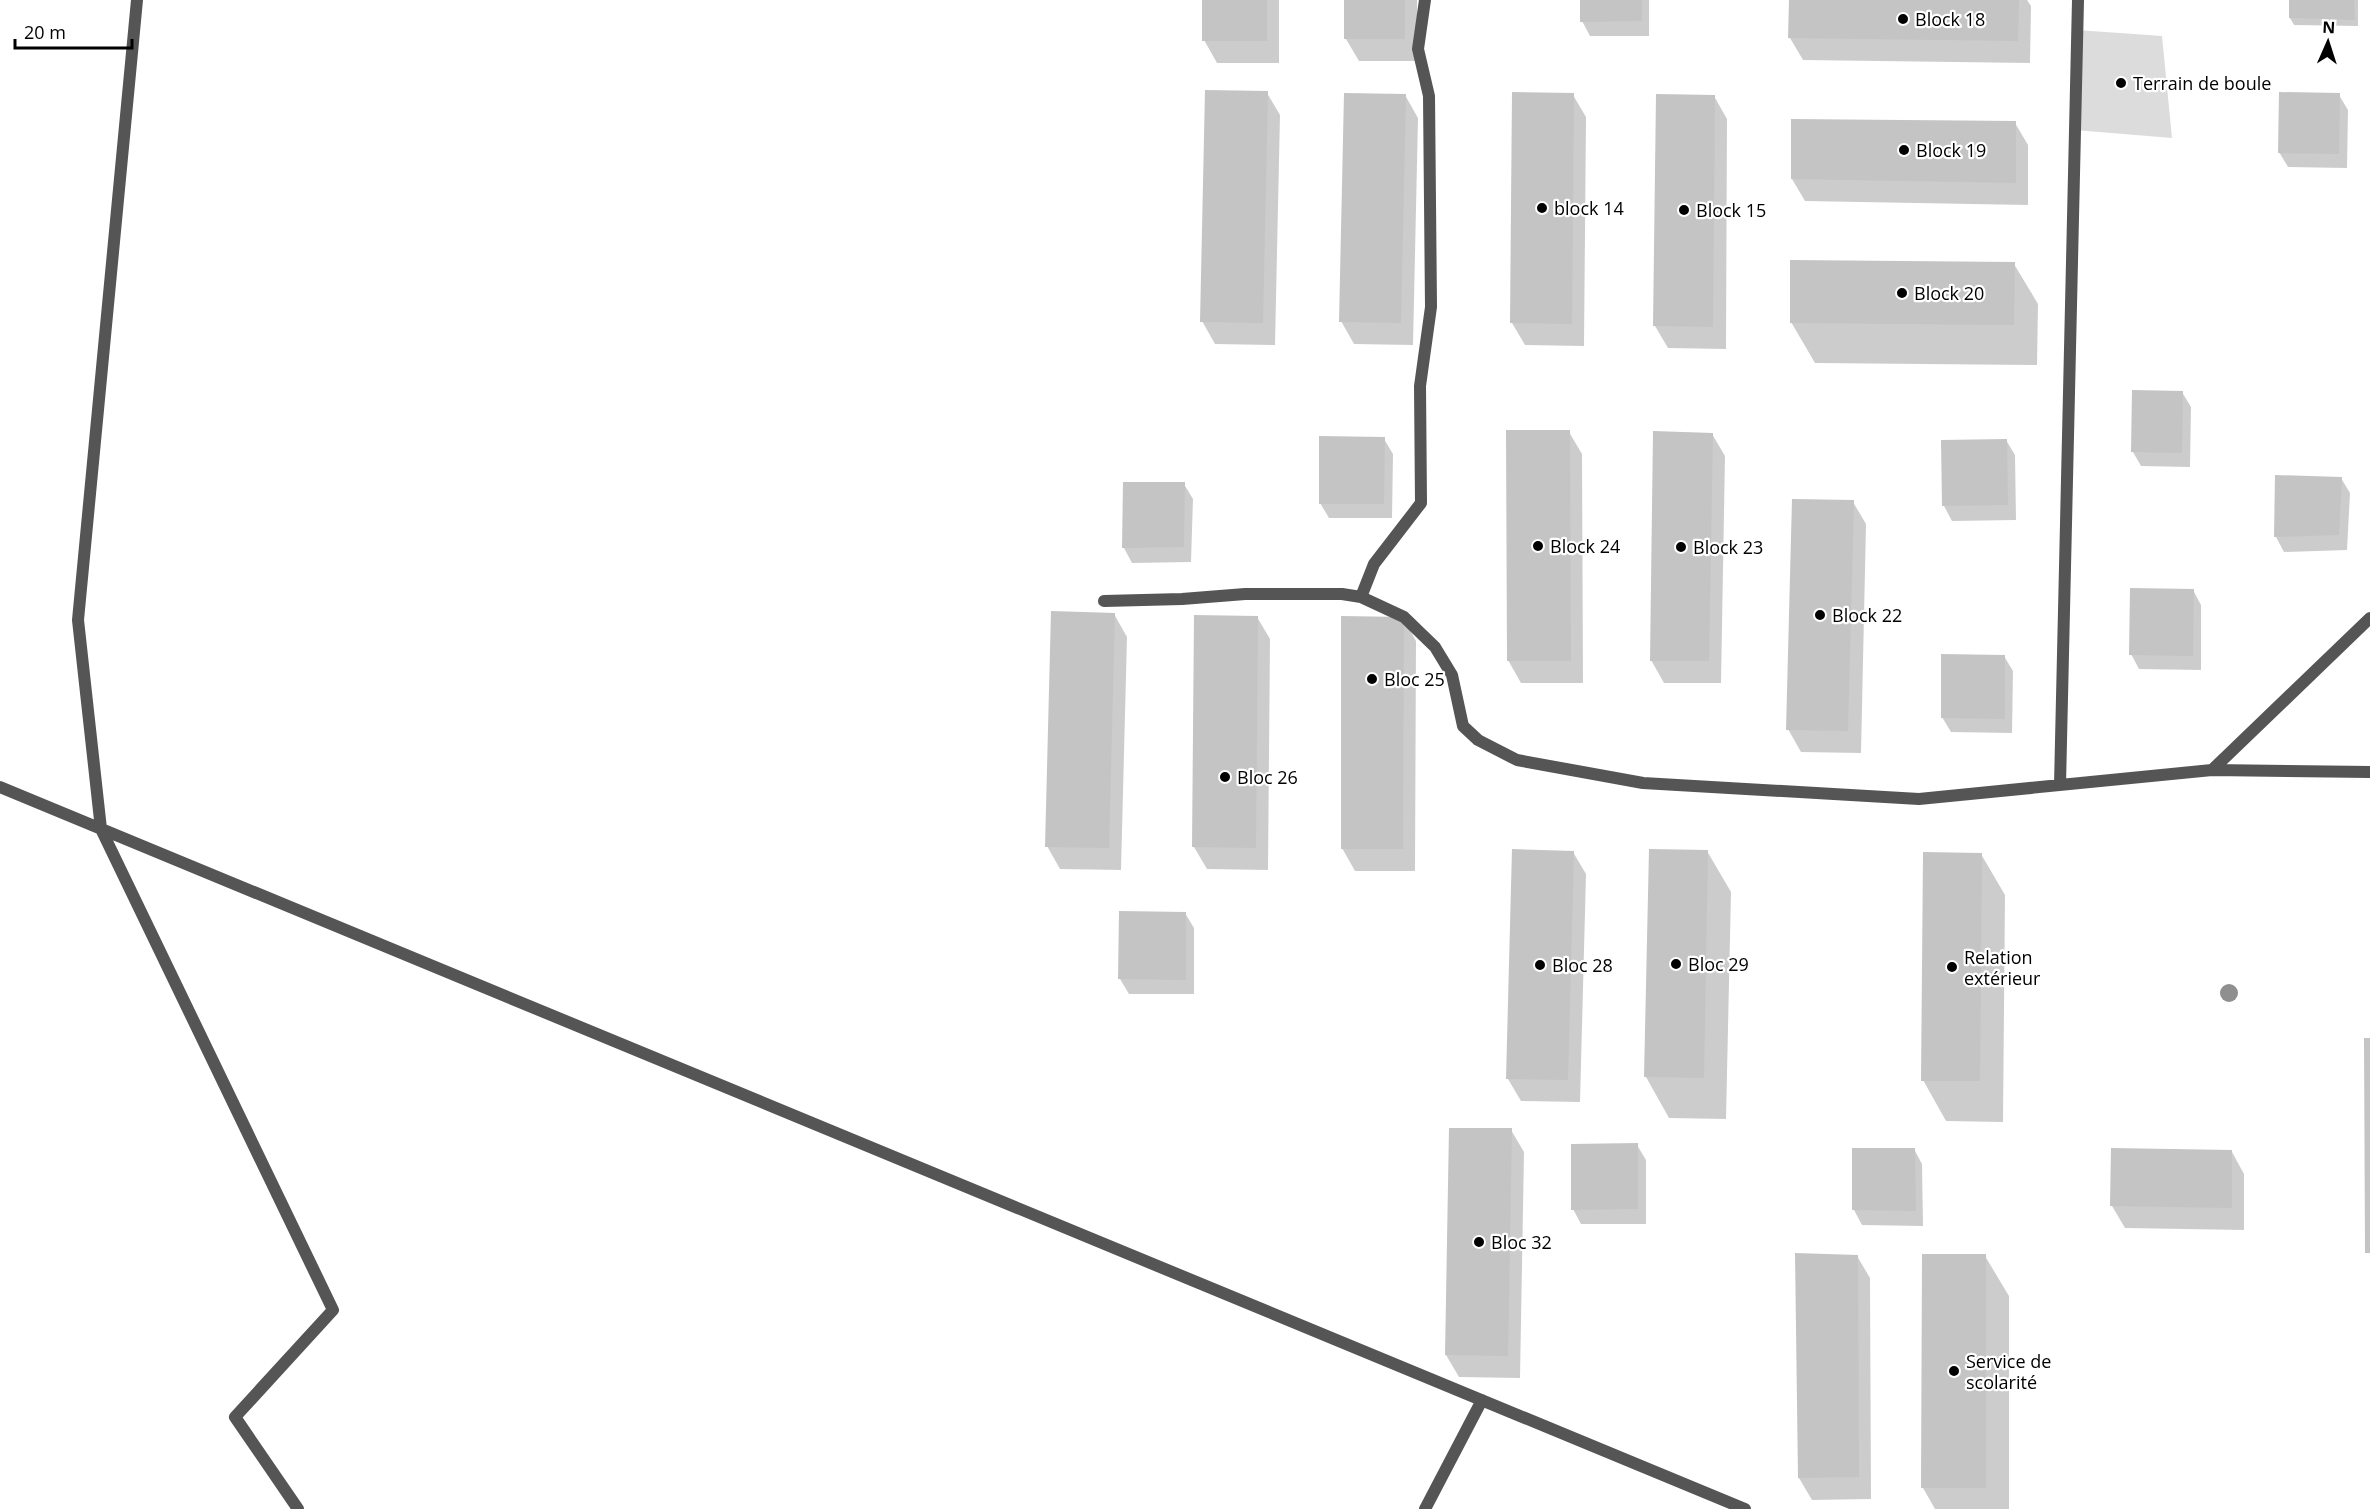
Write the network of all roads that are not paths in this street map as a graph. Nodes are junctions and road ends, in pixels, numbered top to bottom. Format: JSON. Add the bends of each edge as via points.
{"nodes":[{"id":1,"x":137,"y":0,"type":"edge"},
{"id":2,"x":1425,"y":0,"type":"edge"},
{"id":3,"x":2078,"y":0,"type":"edge"},
{"id":4,"x":1361,"y":597,"type":"junction"},
{"id":5,"x":1104,"y":601,"type":"dead end"},
{"id":6,"x":2370,"y":618,"type":"edge"},
{"id":7,"x":2212,"y":770,"type":"junction"},
{"id":8,"x":2370,"y":772,"type":"edge"},
{"id":9,"x":2060,"y":785,"type":"junction"},
{"id":10,"x":0,"y":787,"type":"edge"},
{"id":11,"x":101,"y":829,"type":"junction"},
{"id":12,"x":1482,"y":1400,"type":"junction"},
{"id":13,"x":298,"y":1509,"type":"edge"},
{"id":14,"x":1425,"y":1509,"type":"edge"},
{"id":15,"x":1745,"y":1509,"type":"edge"}],
"edges":[{"from":1,"to":11,"type":"street","via":[[78,620]]},
{"from":2,"to":4,"type":"street","via":[[1418,49],[1429,96],[1431,307],[1419,386],[1421,503],[1374,564]]},
{"from":3,"to":9,"type":"street"},
{"from":4,"to":5,"type":"street","via":[[1245,594]]},
{"from":4,"to":9,"type":"street","via":[[1404,617],[1435,647],[1452,675],[1463,726],[1479,740],[1517,760],[1643,783],[1919,800]]},
{"from":6,"to":7,"type":"street"},
{"from":7,"to":8,"type":"street"},
{"from":7,"to":9,"type":"street"},
{"from":10,"to":11,"type":"street"},
{"from":11,"to":12,"type":"street"},
{"from":11,"to":13,"type":"street","via":[[333,1310],[235,1417]]},
{"from":12,"to":14,"type":"street"},
{"from":12,"to":15,"type":"street"}]}
